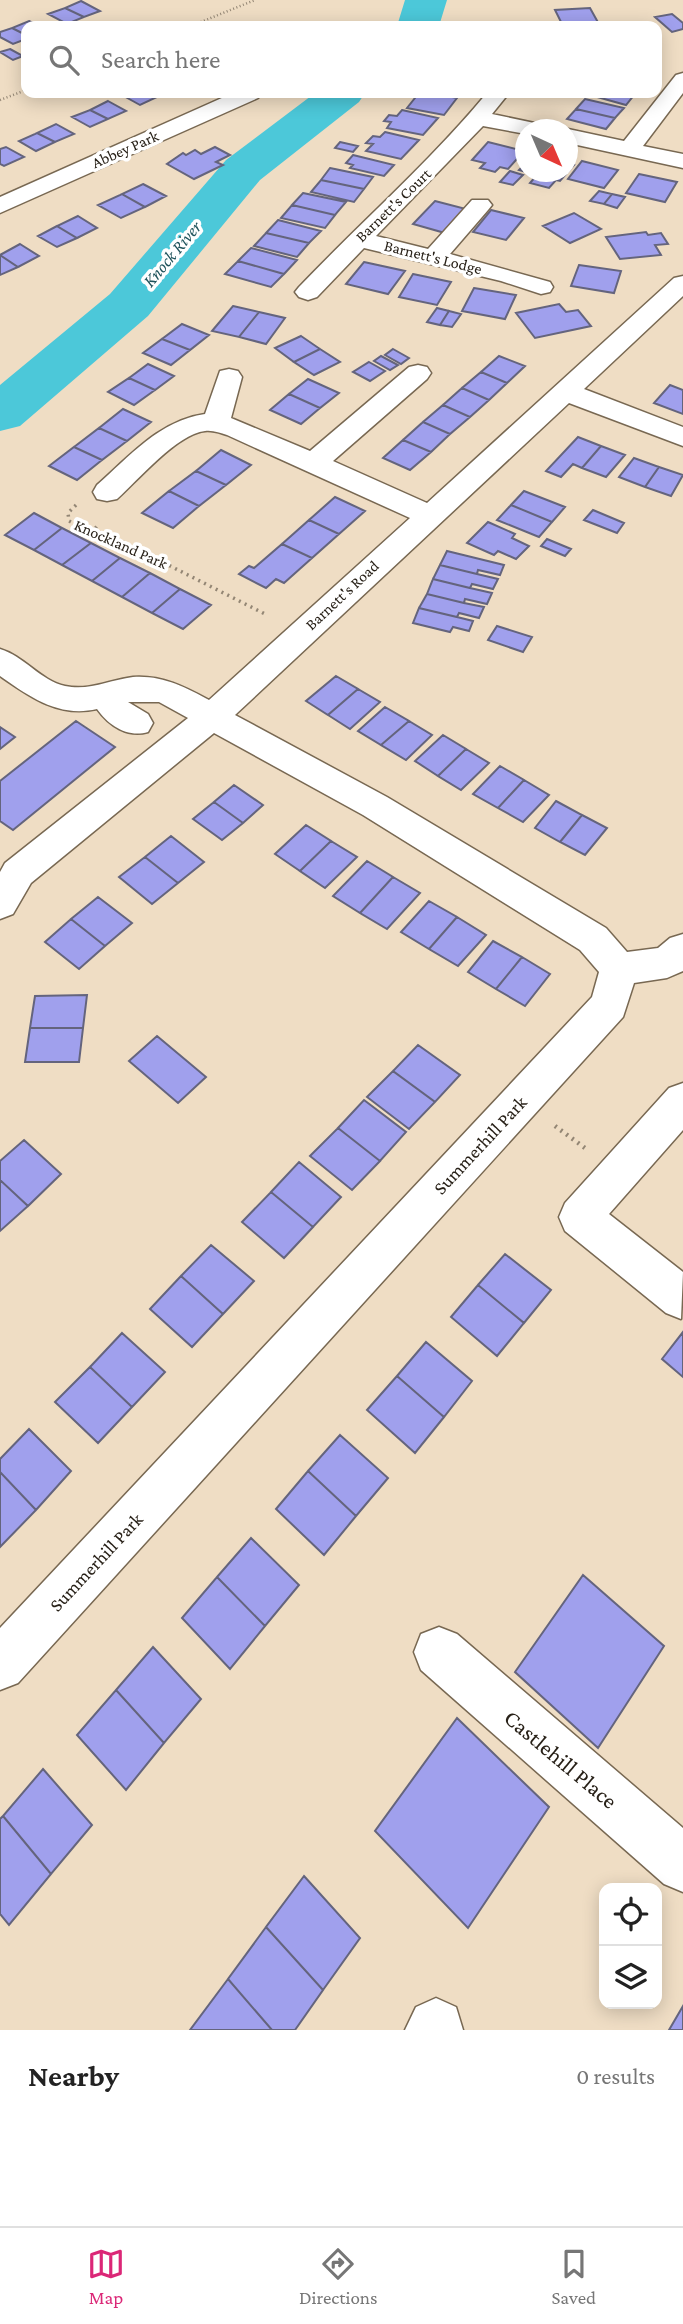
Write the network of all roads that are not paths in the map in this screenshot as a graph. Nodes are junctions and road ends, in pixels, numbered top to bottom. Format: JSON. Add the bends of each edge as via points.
{"nodes":[{"id":1,"x":662,"y":76,"type":"edge"},
{"id":2,"x":682,"y":80,"type":"edge"},
{"id":3,"x":239,"y":98,"type":"edge"},
{"id":4,"x":494,"y":98,"type":"edge"},
{"id":5,"x":478,"y":118,"type":"junction"},
{"id":6,"x":515,"y":126,"type":"edge"},
{"id":7,"x":578,"y":138,"type":"edge"},
{"id":8,"x":629,"y":148,"type":"junction"},
{"id":9,"x":683,"y":161,"type":"edge"},
{"id":10,"x":480,"y":205,"type":"dead end"},
{"id":11,"x":0,"y":206,"type":"edge"},
{"id":12,"x":357,"y":239,"type":"junction"},
{"id":13,"x":434,"y":257,"type":"junction"},
{"id":14,"x":531,"y":257,"type":"dead end"},
{"id":15,"x":509,"y":276,"type":"junction"},
{"id":16,"x":683,"y":283,"type":"edge"},
{"id":17,"x":541,"y":287,"type":"dead end"},
{"id":18,"x":308,"y":292,"type":"dead end"},
{"id":19,"x":418,"y":373,"type":"dead end"},
{"id":20,"x":229,"y":377,"type":"dead end"},
{"id":21,"x":564,"y":391,"type":"junction"},
{"id":22,"x":216,"y":422,"type":"junction"},
{"id":23,"x":683,"y":437,"type":"edge"},
{"id":24,"x":314,"y":463,"type":"junction"},
{"id":25,"x":107,"y":492,"type":"road end"},
{"id":26,"x":429,"y":515,"type":"junction"},
{"id":27,"x":0,"y":660,"type":"edge"},
{"id":28,"x":105,"y":696,"type":"junction"},
{"id":29,"x":213,"y":716,"type":"junction"},
{"id":30,"x":135,"y":723,"type":"dead end"},
{"id":31,"x":0,"y":904,"type":"edge"},
{"id":32,"x":683,"y":949,"type":"edge"},
{"id":33,"x":619,"y":969,"type":"junction"},
{"id":34,"x":683,"y":1101,"type":"edge"},
{"id":35,"x":683,"y":1296,"type":"edge"},
{"id":36,"x":439,"y":1652,"type":"dead end"},
{"id":37,"x":0,"y":1665,"type":"edge"},
{"id":38,"x":683,"y":1865,"type":"edge"}],
"edges":[{"from":1,"to":2,"type":"street"},
{"from":2,"to":8,"type":"street"},
{"from":3,"to":11,"type":"street","name":"Abbey Park"},
{"from":4,"to":5,"type":"street","name":"Barnett's Court"},
{"from":5,"to":6,"type":"street"},
{"from":5,"to":12,"type":"street","name":"Barnett's Court","via":[[413,188]]},
{"from":7,"to":8,"type":"street"},
{"from":8,"to":9,"type":"street"},
{"from":10,"to":13,"type":"street"},
{"from":12,"to":13,"type":"street","name":"Barnett's Lodge"},
{"from":12,"to":18,"type":"street","name":"Barnett's Court"},
{"from":13,"to":15,"type":"street","name":"Barnett's Lodge"},
{"from":14,"to":15,"type":"street","name":"Barnett's Lodge"},
{"from":15,"to":17,"type":"street","name":"Barnett's Lodge"},
{"from":16,"to":21,"type":"street","name":"Barnett's Road"},
{"from":19,"to":24,"type":"street"},
{"from":20,"to":22,"type":"street"},
{"from":21,"to":23,"type":"street"},
{"from":21,"to":26,"type":"street","name":"Barnett's Road"},
{"from":22,"to":24,"type":"street"},
{"from":22,"to":25,"type":"street","via":[[197,423],[175,433]]},
{"from":24,"to":26,"type":"street"},
{"from":26,"to":29,"type":"street","name":"Barnett's Road"},
{"from":27,"to":28,"type":"street","via":[[51,695],[82,701]]},
{"from":28,"to":29,"type":"street","via":[[134,689],[165,691]]},
{"from":28,"to":30,"type":"street","via":[[115,710]]},
{"from":29,"to":31,"type":"street","name":"Barnett's Road","via":[[18,873]]},
{"from":29,"to":33,"type":"street","via":[[375,806],[593,939]]},
{"from":32,"to":33,"type":"street","via":[[667,962]]},
{"from":33,"to":37,"type":"street","name":"Summerhill Park","via":[[609,1005]]},
{"from":34,"to":35,"type":"street","via":[[580,1217]]},
{"from":36,"to":38,"type":"street","name":"Castlehill Place"}]}
